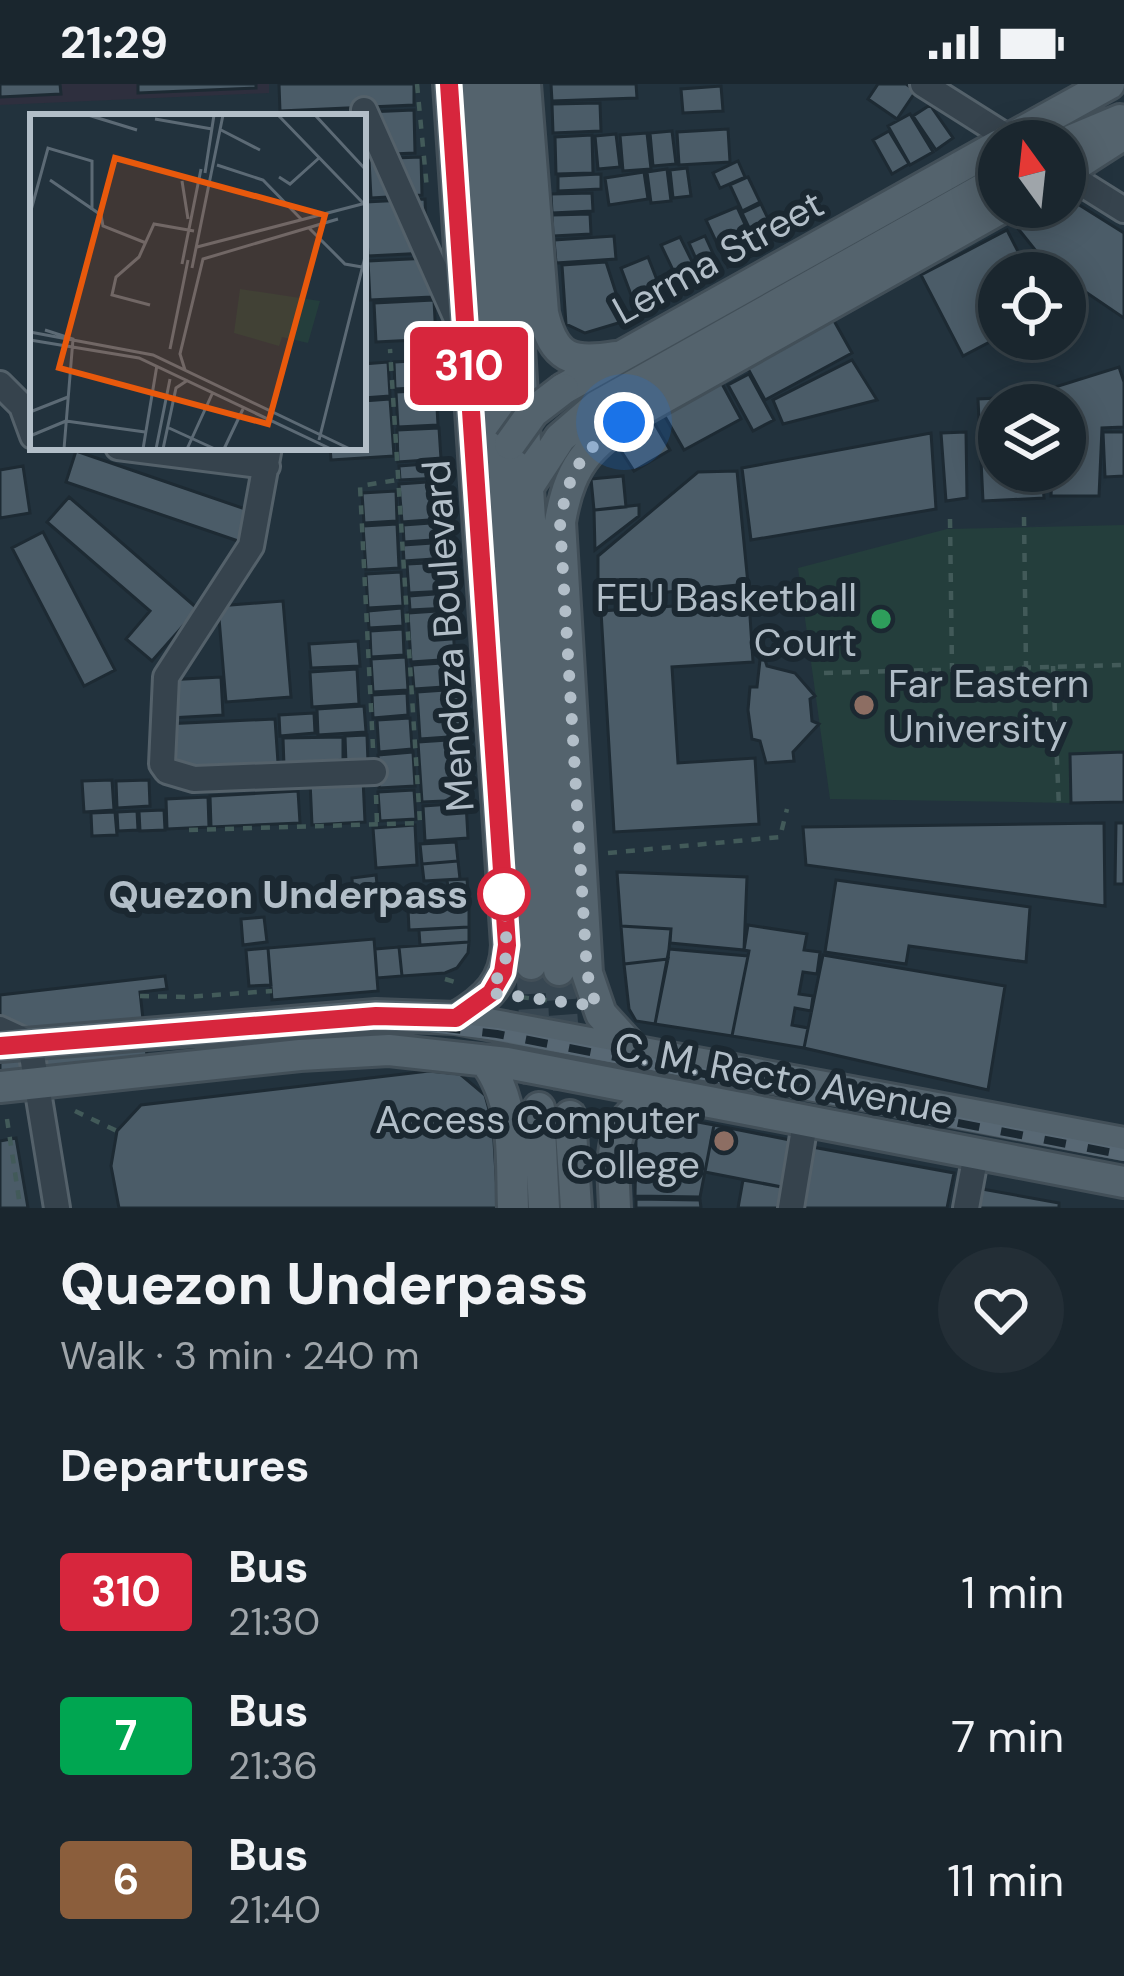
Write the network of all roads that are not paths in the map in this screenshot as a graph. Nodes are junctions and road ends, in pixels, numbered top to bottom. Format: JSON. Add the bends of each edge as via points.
{"nodes":[{"id":1,"x":449,"y":84,"type":"edge"},
{"id":2,"x":472,"y":84,"type":"edge"},
{"id":3,"x":502,"y":84,"type":"edge"},
{"id":4,"x":525,"y":84,"type":"edge"},
{"id":5,"x":922,"y":84,"type":"edge"},
{"id":6,"x":1109,"y":84,"type":"edge"},
{"id":7,"x":364,"y":110,"type":"dead end"},
{"id":8,"x":366,"y":114,"type":"edge"},
{"id":9,"x":366,"y":115,"type":"edge"},
{"id":10,"x":1124,"y":118,"type":"edge"},
{"id":11,"x":1044,"y":120,"type":"edge"},
{"id":12,"x":978,"y":123,"type":"edge"},
{"id":13,"x":1086,"y":134,"type":"edge"},
{"id":14,"x":1124,"y":134,"type":"edge"},
{"id":15,"x":978,"y":157,"type":"edge"},
{"id":16,"x":1086,"y":158,"type":"edge"},
{"id":17,"x":1086,"y":186,"type":"edge"},
{"id":18,"x":978,"y":192,"type":"edge"},
{"id":19,"x":1124,"y":210,"type":"edge"},
{"id":20,"x":978,"y":221,"type":"edge"},
{"id":21,"x":459,"y":343,"type":"junction"},
{"id":22,"x":621,"y":356,"type":"junction"},
{"id":23,"x":0,"y":384,"type":"edge"},
{"id":24,"x":30,"y":428,"type":"edge"},
{"id":25,"x":163,"y":450,"type":"edge"},
{"id":26,"x":506,"y":455,"type":"junction"},
{"id":27,"x":268,"y":457,"type":"edge"},
{"id":28,"x":530,"y":484,"type":"junction"},
{"id":29,"x":374,"y":772,"type":"road end"},
{"id":30,"x":456,"y":1018,"type":"junction"},
{"id":31,"x":0,"y":1029,"type":"edge"},
{"id":32,"x":15,"y":1045,"type":"edge"},
{"id":33,"x":634,"y":1050,"type":"junction"},
{"id":34,"x":485,"y":1060,"type":"junction"},
{"id":35,"x":34,"y":1082,"type":"junction"},
{"id":36,"x":0,"y":1087,"type":"edge"},
{"id":37,"x":662,"y":1094,"type":"junction"},
{"id":38,"x":539,"y":1108,"type":"tunnel mouth"},
{"id":39,"x":962,"y":1114,"type":"junction"},
{"id":40,"x":570,"y":1116,"type":"tunnel mouth"},
{"id":41,"x":805,"y":1123,"type":"junction"},
{"id":42,"x":1124,"y":1143,"type":"edge"},
{"id":43,"x":965,"y":1152,"type":"junction"},
{"id":44,"x":1124,"y":1182,"type":"edge"},
{"id":45,"x":57,"y":1208,"type":"edge"},
{"id":46,"x":513,"y":1208,"type":"edge"},
{"id":47,"x":544,"y":1208,"type":"edge"},
{"id":48,"x":576,"y":1208,"type":"edge"},
{"id":49,"x":615,"y":1208,"type":"edge"},
{"id":50,"x":790,"y":1208,"type":"edge"},
{"id":51,"x":966,"y":1208,"type":"edge"}],
"edges":[{"from":1,"to":21,"type":"main road","name":"Mendoza Boulevard"},
{"from":2,"to":21,"type":"main road","name":"Mendoza Boulevard"},
{"from":3,"to":28,"type":"main road"},
{"from":4,"to":22,"type":"main road","via":[[549,338],[585,362]]},
{"from":5,"to":12,"type":"street"},
{"from":6,"to":11,"type":"main road","name":"Lerma Street"},
{"from":7,"to":8,"type":"street"},
{"from":9,"to":21,"type":"street"},
{"from":10,"to":13,"type":"main road"},
{"from":14,"to":16,"type":"main road"},
{"from":15,"to":22,"type":"main road","name":"Lerma Street"},
{"from":17,"to":19,"type":"street"},
{"from":18,"to":28,"type":"main road","name":"Lerma Street","via":[[597,406],[560,438]]},
{"from":20,"to":33,"type":"main road","via":[[646,407],[602,436],[573,470],[560,522],[587,973],[596,1006]]},
{"from":21,"to":26,"type":"main road","name":"Mendoza Boulevard"},
{"from":21,"to":30,"type":"main road","name":"Mendoza Boulevard","via":[[507,945],[491,993]]},
{"from":22,"to":26,"type":"main road","name":"Lerma Street","bridge":true,"via":[[532,412]]},
{"from":23,"to":24,"type":"street"},
{"from":25,"to":27,"type":"street"},
{"from":26,"to":28,"type":"main road","name":"Mendoza Boulevard","via":[[545,967]]},
{"from":27,"to":29,"type":"street","via":[[251,546],[166,677],[162,764],[194,779]]},
{"from":30,"to":32,"type":"main road","name":"C. M. Recto Avenue","via":[[376,1016]]},
{"from":30,"to":33,"type":"main road","name":"C. M. Recto Avenue"},
{"from":31,"to":32,"type":"street"},
{"from":32,"to":35,"type":"street"},
{"from":33,"to":39,"type":"main road","name":"C. M. Recto Avenue"},
{"from":34,"to":35,"type":"main road","name":"C. M. Recto Avenue","via":[[389,1050]]},
{"from":34,"to":37,"type":"main road","name":"C. M. Recto Avenue"},
{"from":34,"to":46,"type":"main road","via":[[507,1105]]},
{"from":35,"to":36,"type":"main road","name":"C. M. Recto Avenue"},
{"from":35,"to":45,"type":"street"},
{"from":37,"to":41,"type":"main road","name":"C. M. Recto Avenue"},
{"from":37,"to":49,"type":"main road","via":[[617,1132]]},
{"from":38,"to":47,"type":"main road"},
{"from":39,"to":42,"type":"main road","name":"C. M. Recto Avenue"},
{"from":39,"to":43,"type":"main road"},
{"from":40,"to":48,"type":"main road"},
{"from":41,"to":43,"type":"main road","name":"C. M. Recto Avenue"},
{"from":41,"to":50,"type":"street"},
{"from":43,"to":44,"type":"main road","name":"C. M. Recto Avenue"},
{"from":43,"to":51,"type":"street"}]}
